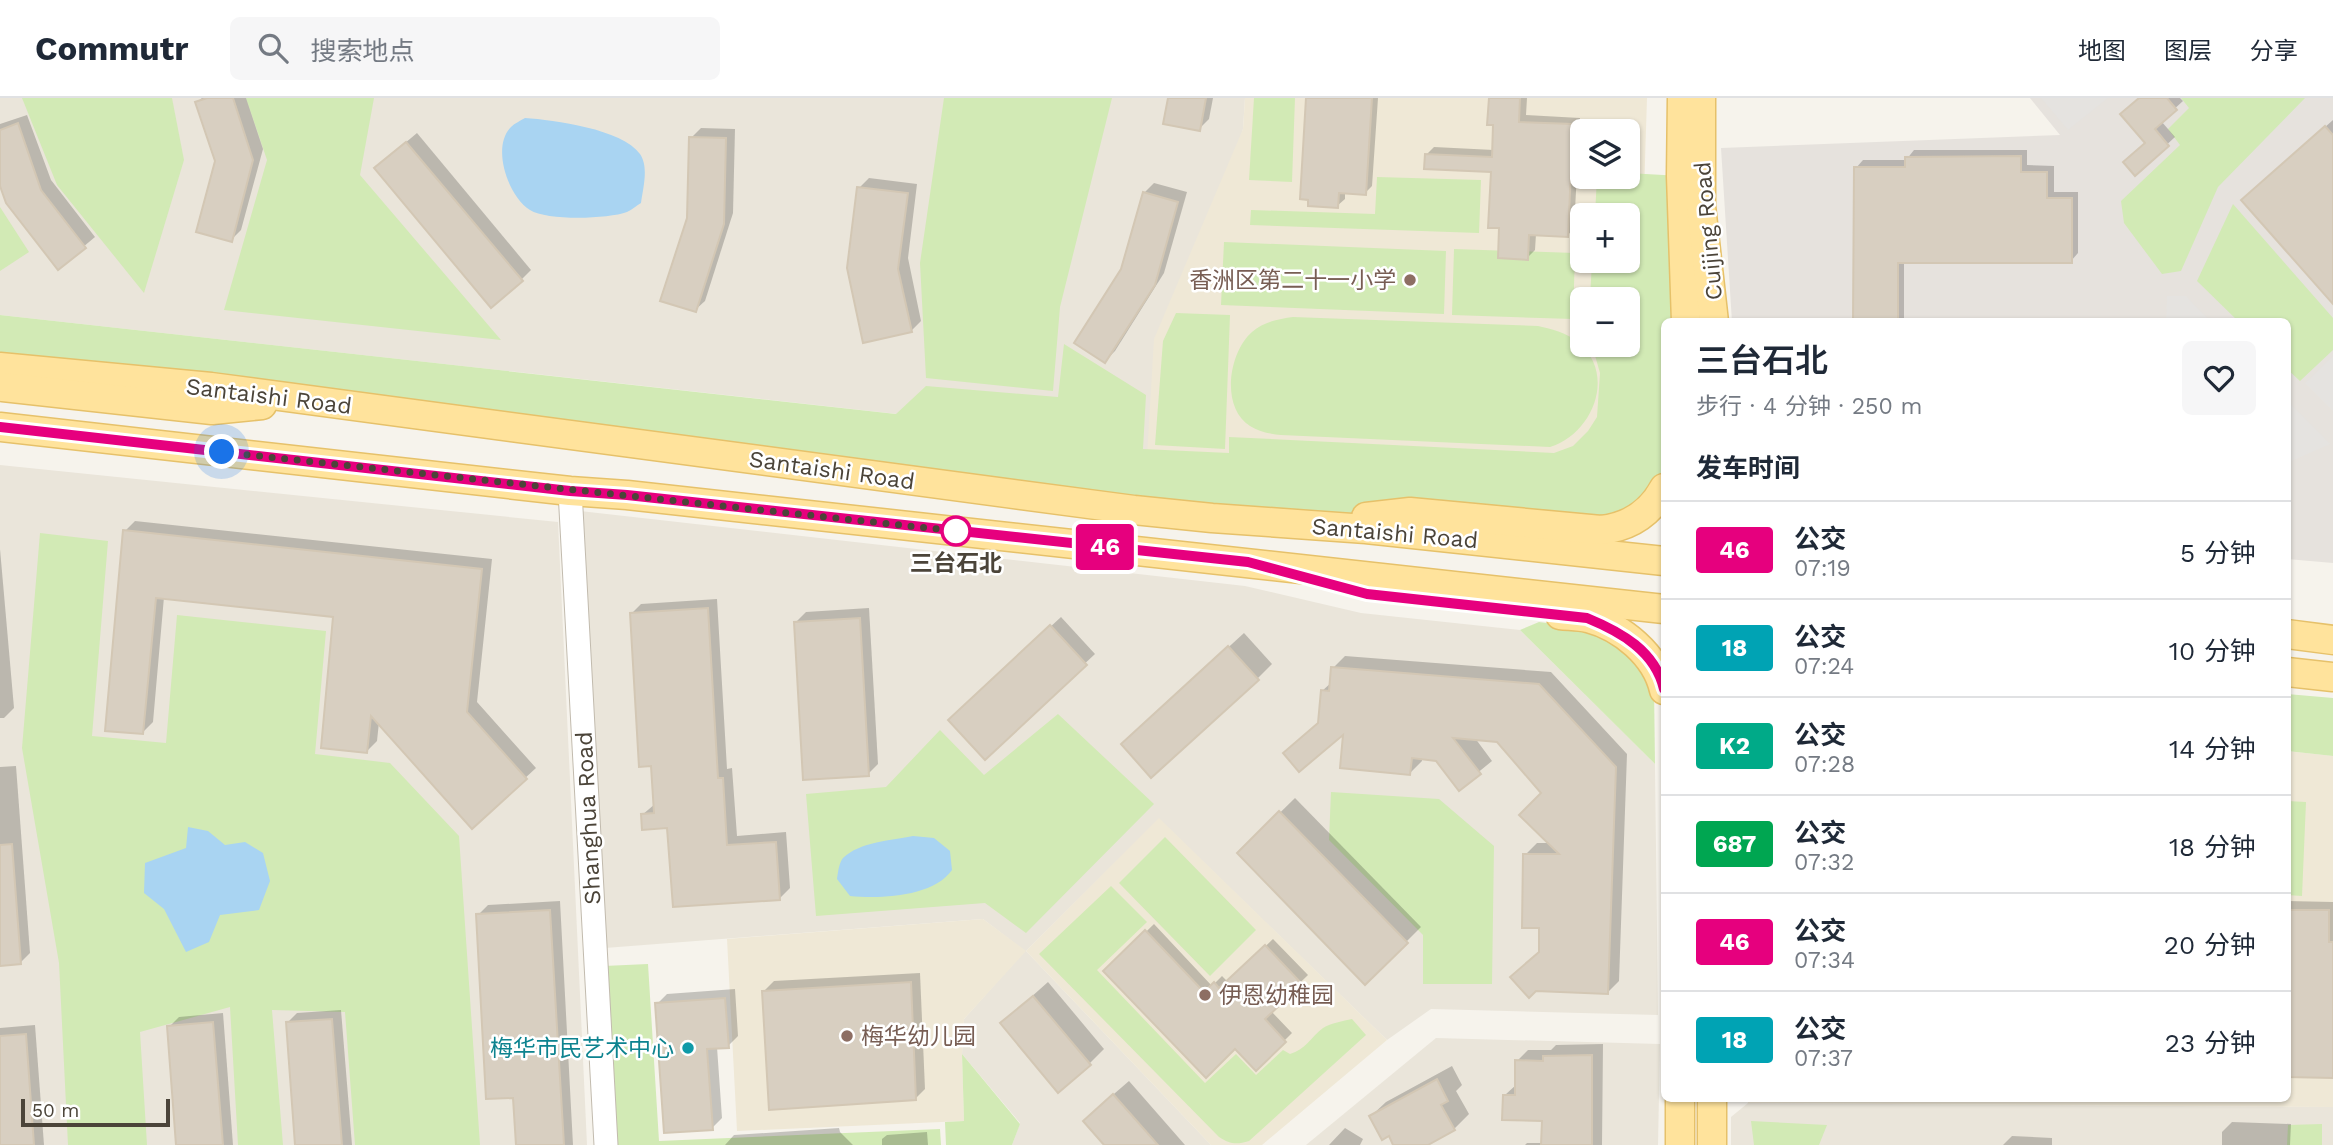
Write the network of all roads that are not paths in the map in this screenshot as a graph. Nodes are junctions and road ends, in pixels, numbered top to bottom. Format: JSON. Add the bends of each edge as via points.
{"nodes":[{"id":1,"x":1682,"y":98,"type":"edge"},
{"id":2,"x":1702,"y":98,"type":"edge"},
{"id":3,"x":1686,"y":318,"type":"edge"},
{"id":4,"x":1714,"y":318,"type":"edge"},
{"id":5,"x":0,"y":367,"type":"edge"},
{"id":6,"x":0,"y":386,"type":"edge"},
{"id":7,"x":312,"y":401,"type":"junction"},
{"id":8,"x":0,"y":409,"type":"edge"},
{"id":9,"x":210,"y":421,"type":"junction"},
{"id":10,"x":0,"y":427,"type":"edge"},
{"id":11,"x":306,"y":461,"type":"junction"},
{"id":12,"x":570,"y":491,"type":"junction"},
{"id":13,"x":1661,"y":493,"type":"edge"},
{"id":14,"x":1305,"y":525,"type":"junction"},
{"id":15,"x":1661,"y":561,"type":"edge"},
{"id":16,"x":1248,"y":562,"type":"junction"},
{"id":17,"x":1661,"y":609,"type":"edge"},
{"id":18,"x":2291,"y":634,"type":"edge"},
{"id":19,"x":2333,"y":639,"type":"edge"},
{"id":20,"x":2291,"y":672,"type":"edge"},
{"id":21,"x":1661,"y":676,"type":"edge"},
{"id":22,"x":2333,"y":677,"type":"edge"},
{"id":23,"x":1680,"y":1102,"type":"edge"},
{"id":24,"x":1712,"y":1102,"type":"edge"},
{"id":25,"x":606,"y":1145,"type":"edge"},
{"id":26,"x":1679,"y":1145,"type":"edge"},
{"id":27,"x":1712,"y":1145,"type":"edge"}],
"edges":[{"from":1,"to":3,"type":"main road","name":"Cuijing Road"},
{"from":2,"to":4,"type":"main road","name":"Cuijing Road","via":[[1700,206]]},
{"from":5,"to":7,"type":"main road","name":"Santaishi Road"},
{"from":6,"to":9,"type":"main road"},
{"from":7,"to":9,"type":"main road"},
{"from":7,"to":14,"type":"main road","name":"Santaishi Road","via":[[1135,510]]},
{"from":8,"to":9,"type":"main road"},
{"from":9,"to":11,"type":"main road"},
{"from":10,"to":11,"type":"main road","name":"Santaishi Road"},
{"from":11,"to":12,"type":"main road","name":"Santaishi Road"},
{"from":12,"to":16,"type":"main road","name":"Santaishi Road"},
{"from":12,"to":25,"type":"street","name":"Shanghua Road"},
{"from":13,"to":14,"type":"main road","via":[[1636,520],[1601,530],[1410,512]]},
{"from":14,"to":15,"type":"main road","name":"Santaishi Road"},
{"from":16,"to":17,"type":"main road","name":"Santaishi Road"},
{"from":16,"to":21,"type":"main road","via":[[1367,594],[1587,618],[1615,629],[1642,648]]},
{"from":18,"to":19,"type":"main road"},
{"from":20,"to":22,"type":"main road"},
{"from":23,"to":26,"type":"main road"},
{"from":24,"to":27,"type":"main road"}]}
